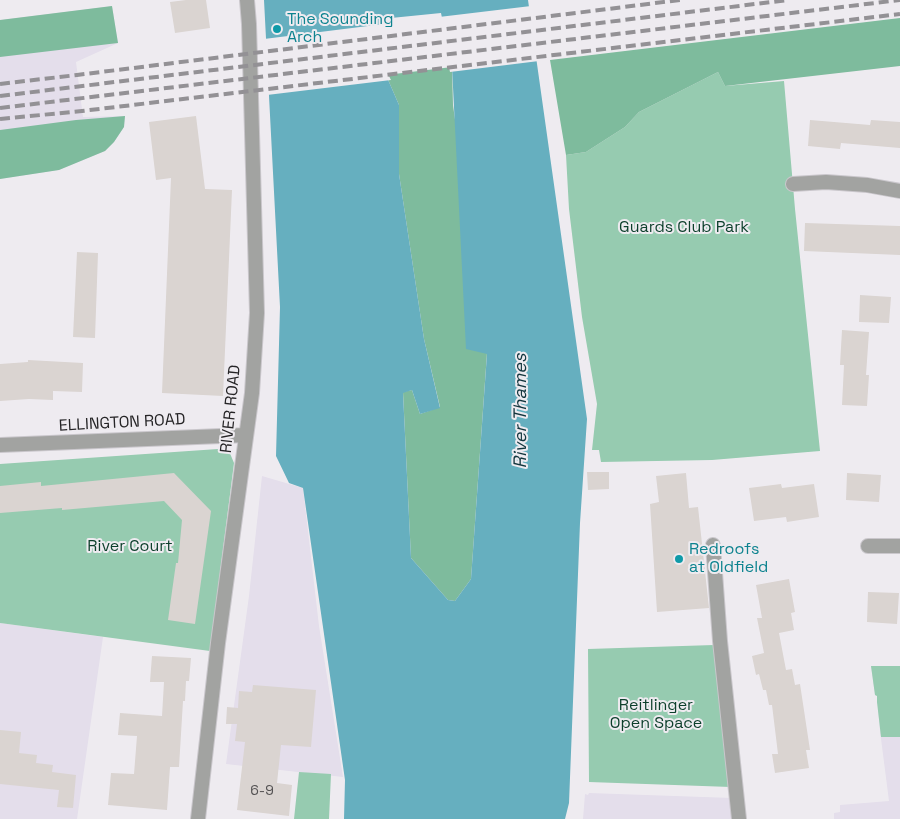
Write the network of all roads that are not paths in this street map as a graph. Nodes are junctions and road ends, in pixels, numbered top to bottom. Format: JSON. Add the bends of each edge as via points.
{"nodes":[{"id":1,"x":246,"y":0,"type":"edge"},
{"id":2,"x":793,"y":184,"type":"dead end"},
{"id":3,"x":900,"y":191,"type":"edge"},
{"id":4,"x":246,"y":435,"type":"junction"},
{"id":5,"x":0,"y":446,"type":"edge"},
{"id":6,"x":713,"y":545,"type":"dead end"},
{"id":7,"x":868,"y":546,"type":"dead end"},
{"id":8,"x":900,"y":546,"type":"edge"},
{"id":9,"x":198,"y":819,"type":"edge"},
{"id":10,"x":739,"y":819,"type":"edge"}],
"edges":[{"from":1,"to":4,"type":"street","name":"RIVER ROAD","via":[[257,313]]},
{"from":2,"to":3,"type":"street","via":[[826,182]]},
{"from":4,"to":5,"type":"street","name":"ELLINGTON ROAD"},
{"from":4,"to":9,"type":"street","name":"RIVER ROAD"},
{"from":6,"to":10,"type":"street"},
{"from":7,"to":8,"type":"street"}]}
